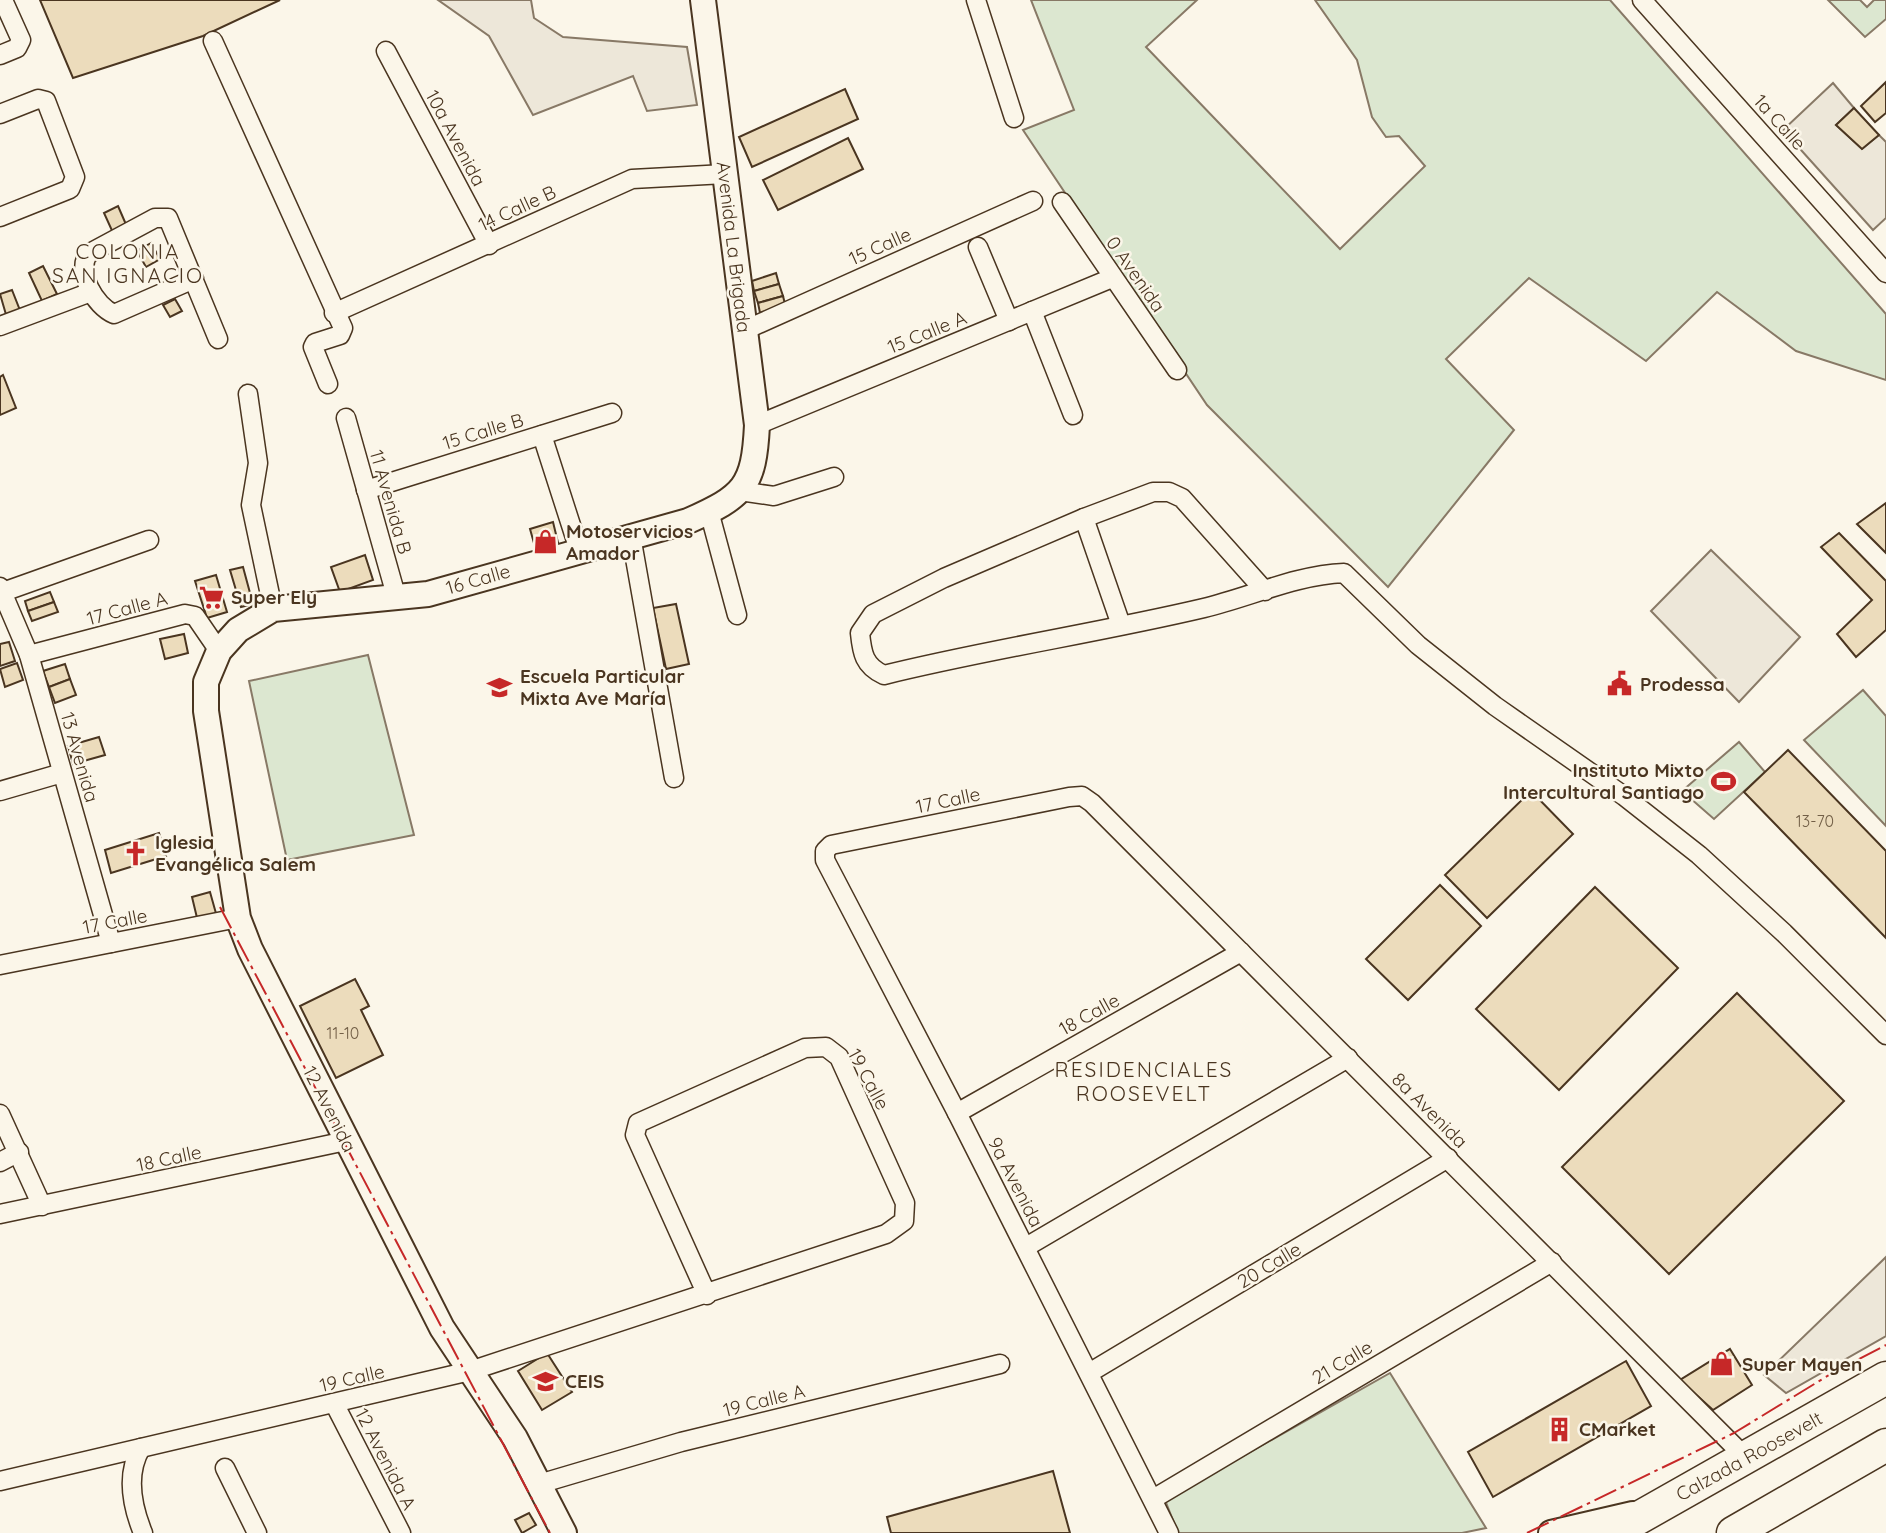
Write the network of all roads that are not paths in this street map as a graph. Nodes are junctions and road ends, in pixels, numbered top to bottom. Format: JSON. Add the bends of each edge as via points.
{"nodes":[{"id":1,"x":3,"y":0,"type":"edge"},
{"id":2,"x":703,"y":0,"type":"edge"},
{"id":3,"x":976,"y":0,"type":"edge"},
{"id":4,"x":1642,"y":0,"type":"edge"},
{"id":5,"x":213,"y":41,"type":"dead end"},
{"id":6,"x":386,"y":51,"type":"dead end"},
{"id":7,"x":0,"y":55,"type":"edge"},
{"id":8,"x":0,"y":114,"type":"edge"},
{"id":9,"x":1014,"y":118,"type":"dead end"},
{"id":10,"x":725,"y":174,"type":"junction"},
{"id":11,"x":1033,"y":201,"type":"dead end"},
{"id":12,"x":1062,"y":202,"type":"dead end"},
{"id":13,"x":0,"y":217,"type":"edge"},
{"id":14,"x":488,"y":245,"type":"junction"},
{"id":15,"x":978,"y":247,"type":"dead end"},
{"id":16,"x":1886,"y":273,"type":"edge"},
{"id":17,"x":1112,"y":278,"type":"junction"},
{"id":18,"x":194,"y":279,"type":"junction"},
{"id":19,"x":91,"y":292,"type":"junction"},
{"id":20,"x":1032,"y":311,"type":"junction"},
{"id":21,"x":334,"y":313,"type":"junction"},
{"id":22,"x":1009,"y":321,"type":"junction"},
{"id":23,"x":0,"y":326,"type":"edge"},
{"id":24,"x":745,"y":330,"type":"junction"},
{"id":25,"x":218,"y":339,"type":"dead end"},
{"id":26,"x":1177,"y":370,"type":"dead end"},
{"id":27,"x":328,"y":384,"type":"dead end"},
{"id":28,"x":248,"y":394,"type":"dead end"},
{"id":29,"x":612,"y":413,"type":"dead end"},
{"id":30,"x":1073,"y":415,"type":"dead end"},
{"id":31,"x":346,"y":418,"type":"dead end"},
{"id":32,"x":757,"y":425,"type":"junction"},
{"id":33,"x":542,"y":435,"type":"junction"},
{"id":34,"x":834,"y":477,"type":"dead end"},
{"id":35,"x":366,"y":490,"type":"junction"},
{"id":36,"x":740,"y":491,"type":"junction"},
{"id":37,"x":709,"y":511,"type":"junction"},
{"id":38,"x":1084,"y":518,"type":"junction"},
{"id":39,"x":631,"y":536,"type":"junction"},
{"id":40,"x":149,"y":540,"type":"dead end"},
{"id":41,"x":579,"y":550,"type":"junction"},
{"id":42,"x":1,"y":591,"type":"edge"},
{"id":43,"x":1265,"y":591,"type":"junction"},
{"id":44,"x":397,"y":599,"type":"junction"},
{"id":45,"x":273,"y":609,"type":"junction"},
{"id":46,"x":737,"y":615,"type":"dead end"},
{"id":47,"x":1121,"y":625,"type":"junction"},
{"id":48,"x":219,"y":651,"type":"junction"},
{"id":49,"x":29,"y":655,"type":"junction"},
{"id":50,"x":62,"y":773,"type":"junction"},
{"id":51,"x":674,"y":778,"type":"dead end"},
{"id":52,"x":0,"y":791,"type":"edge"},
{"id":53,"x":1082,"y":796,"type":"joint"},
{"id":54,"x":825,"y":851,"type":"joint"},
{"id":55,"x":238,"y":918,"type":"junction"},
{"id":56,"x":111,"y":943,"type":"junction"},
{"id":57,"x":1241,"y":953,"type":"junction"},
{"id":58,"x":0,"y":965,"type":"edge"},
{"id":59,"x":1886,"y":1035,"type":"edge"},
{"id":60,"x":1348,"y":1058,"type":"junction"},
{"id":61,"x":957,"y":1113,"type":"junction"},
{"id":62,"x":0,"y":1114,"type":"edge"},
{"id":63,"x":346,"y":1141,"type":"junction"},
{"id":64,"x":19,"y":1152,"type":"junction"},
{"id":65,"x":1448,"y":1158,"type":"junction"},
{"id":66,"x":0,"y":1162,"type":"edge"},
{"id":67,"x":42,"y":1206,"type":"junction"},
{"id":68,"x":0,"y":1213,"type":"edge"},
{"id":69,"x":1026,"y":1247,"type":"junction"},
{"id":70,"x":1552,"y":1262,"type":"junction"},
{"id":71,"x":707,"y":1295,"type":"junction"},
{"id":72,"x":1000,"y":1364,"type":"dead end"},
{"id":73,"x":470,"y":1371,"type":"junction"},
{"id":74,"x":1089,"y":1373,"type":"junction"},
{"id":75,"x":1886,"y":1378,"type":"edge"},
{"id":76,"x":334,"y":1403,"type":"junction"},
{"id":77,"x":1886,"y":1445,"type":"edge"},
{"id":78,"x":141,"y":1448,"type":"junction"},
{"id":79,"x":1746,"y":1458,"type":"junction"},
{"id":80,"x":225,"y":1468,"type":"dead end"},
{"id":81,"x":0,"y":1481,"type":"edge"},
{"id":82,"x":539,"y":1484,"type":"junction"},
{"id":83,"x":1153,"y":1499,"type":"junction"},
{"id":84,"x":1654,"y":1509,"type":"junction"},
{"id":85,"x":143,"y":1533,"type":"edge"},
{"id":86,"x":257,"y":1533,"type":"edge"},
{"id":87,"x":401,"y":1533,"type":"edge"},
{"id":88,"x":564,"y":1533,"type":"edge"},
{"id":89,"x":1170,"y":1533,"type":"edge"},
{"id":90,"x":1551,"y":1533,"type":"edge"},
{"id":91,"x":1612,"y":1533,"type":"edge"},
{"id":92,"x":1733,"y":1533,"type":"edge"}],
"edges":[{"from":1,"to":7,"type":"street","via":[[22,40],[17,48]]},
{"from":2,"to":10,"type":"main road","name":"Avenida La Brigada"},
{"from":3,"to":9,"type":"street"},
{"from":4,"to":16,"type":"street","name":"1a Calle"},
{"from":5,"to":21,"type":"street"},
{"from":6,"to":14,"type":"street","name":"10a Avenida"},
{"from":8,"to":13,"type":"street","via":[[38,99],[46,101],[75,177],[70,189]]},
{"from":10,"to":14,"type":"street","name":"14 Calle B","via":[[632,179]]},
{"from":10,"to":24,"type":"main road","name":"Avenida La Brigada"},
{"from":11,"to":24,"type":"street","name":"15 Calle"},
{"from":12,"to":17,"type":"street","name":"0 Avenida"},
{"from":14,"to":21,"type":"street","name":"14 Calle B"},
{"from":15,"to":22,"type":"street"},
{"from":17,"to":20,"type":"street","name":"15 Calle A"},
{"from":17,"to":26,"type":"street","name":"0 Avenida"},
{"from":18,"to":19,"type":"street","via":[[114,314]]},
{"from":18,"to":19,"type":"street","via":[[168,218],[155,218],[88,254],[83,265]]},
{"from":18,"to":25,"type":"street"},
{"from":19,"to":23,"type":"street"},
{"from":20,"to":22,"type":"street","name":"15 Calle A"},
{"from":20,"to":30,"type":"street"},
{"from":21,"to":27,"type":"street","via":[[343,332],[313,347]]},
{"from":22,"to":32,"type":"street","name":"15 Calle A"},
{"from":24,"to":32,"type":"main road","name":"Avenida La Brigada"},
{"from":28,"to":45,"type":"street","via":[[258,463],[251,505]]},
{"from":29,"to":33,"type":"street","name":"15 Calle B"},
{"from":31,"to":35,"type":"street","name":"11 Avenida B"},
{"from":32,"to":36,"type":"main road","name":"Avenida La Brigada","via":[[755,461]]},
{"from":33,"to":35,"type":"street","name":"15 Calle B"},
{"from":33,"to":41,"type":"street"},
{"from":34,"to":36,"type":"street","via":[[774,496]]},
{"from":35,"to":44,"type":"street","name":"11 Avenida B"},
{"from":36,"to":37,"type":"main road","name":"16 Calle"},
{"from":37,"to":39,"type":"main road","name":"16 Calle"},
{"from":37,"to":46,"type":"street"},
{"from":38,"to":43,"type":"street","via":[[1153,492],[1169,492],[1182,498],[1207,523]]},
{"from":38,"to":47,"type":"street"},
{"from":38,"to":47,"type":"street","via":[[873,614],[860,633],[863,655],[870,669],[884,675]]},
{"from":39,"to":41,"type":"main road","name":"16 Calle"},
{"from":39,"to":51,"type":"street"},
{"from":40,"to":42,"type":"street"},
{"from":41,"to":44,"type":"main road","name":"16 Calle"},
{"from":42,"to":49,"type":"street","name":"13 Avenida"},
{"from":43,"to":47,"type":"street"},
{"from":43,"to":59,"type":"street","via":[[1344,573],[1418,645],[1699,855]]},
{"from":44,"to":45,"type":"main road","name":"16 Calle"},
{"from":45,"to":48,"type":"main road","name":"16 Calle","via":[[238,630]]},
{"from":48,"to":49,"type":"street","name":"17 Calle A","via":[[195,616],[185,614]]},
{"from":48,"to":55,"type":"main road","name":"12 Avenida","via":[[206,682],[206,711]]},
{"from":49,"to":50,"type":"street","name":"13 Avenida"},
{"from":50,"to":52,"type":"street"},
{"from":50,"to":56,"type":"street","name":"13 Avenida"},
{"from":53,"to":54,"type":"street","name":"17 Calle","via":[[831,845]]},
{"from":53,"to":57,"type":"street","name":"8a Avenida"},
{"from":54,"to":61,"type":"street","name":"9a Avenida","via":[[825,860]]},
{"from":55,"to":56,"type":"street","name":"17 Calle"},
{"from":55,"to":63,"type":"main road","name":"12 Avenida"},
{"from":56,"to":58,"type":"street","name":"17 Calle"},
{"from":57,"to":60,"type":"street","name":"8a Avenida"},
{"from":57,"to":61,"type":"street","name":"18 Calle"},
{"from":60,"to":65,"type":"street","name":"8a Avenida"},
{"from":60,"to":69,"type":"street"},
{"from":61,"to":69,"type":"street","name":"9a Avenida"},
{"from":62,"to":64,"type":"street"},
{"from":63,"to":67,"type":"street","name":"18 Calle"},
{"from":63,"to":73,"type":"main road","name":"12 Avenida","via":[[442,1328]]},
{"from":64,"to":66,"type":"street"},
{"from":64,"to":67,"type":"street"},
{"from":65,"to":70,"type":"street","name":"8a Avenida"},
{"from":65,"to":74,"type":"street","name":"20 Calle"},
{"from":67,"to":68,"type":"street","name":"18 Calle"},
{"from":69,"to":74,"type":"street","name":"9a Avenida"},
{"from":70,"to":79,"type":"street","name":"8a Avenida"},
{"from":70,"to":83,"type":"street","name":"21 Calle"},
{"from":71,"to":71,"type":"street","name":"19 Calle","via":[[887,1234],[904,1221],[905,1203],[839,1057],[826,1047],[805,1048],[638,1122],[635,1135]]},
{"from":71,"to":73,"type":"street","name":"19 Calle"},
{"from":72,"to":82,"type":"street","name":"19 Calle A","via":[[681,1442]]},
{"from":73,"to":76,"type":"street","name":"19 Calle"},
{"from":73,"to":82,"type":"main road","name":"12 Avenida"},
{"from":74,"to":83,"type":"street","name":"9a Avenida"},
{"from":75,"to":79,"type":"highway","name":"Calzada Roosevelt"},
{"from":76,"to":78,"type":"street","name":"19 Calle"},
{"from":76,"to":87,"type":"street","name":"12 Avenida A"},
{"from":77,"to":92,"type":"highway"},
{"from":78,"to":81,"type":"street","name":"19 Calle"},
{"from":78,"to":85,"type":"street","via":[[130,1493]]},
{"from":79,"to":84,"type":"highway","name":"Calzada Roosevelt"},
{"from":80,"to":86,"type":"street"},
{"from":82,"to":88,"type":"main road","name":"12 Avenida"},
{"from":83,"to":89,"type":"street","name":"9a Avenida"},
{"from":84,"to":90,"type":"main road"},
{"from":84,"to":91,"type":"highway","name":"Calzada Roosevelt"}]}
